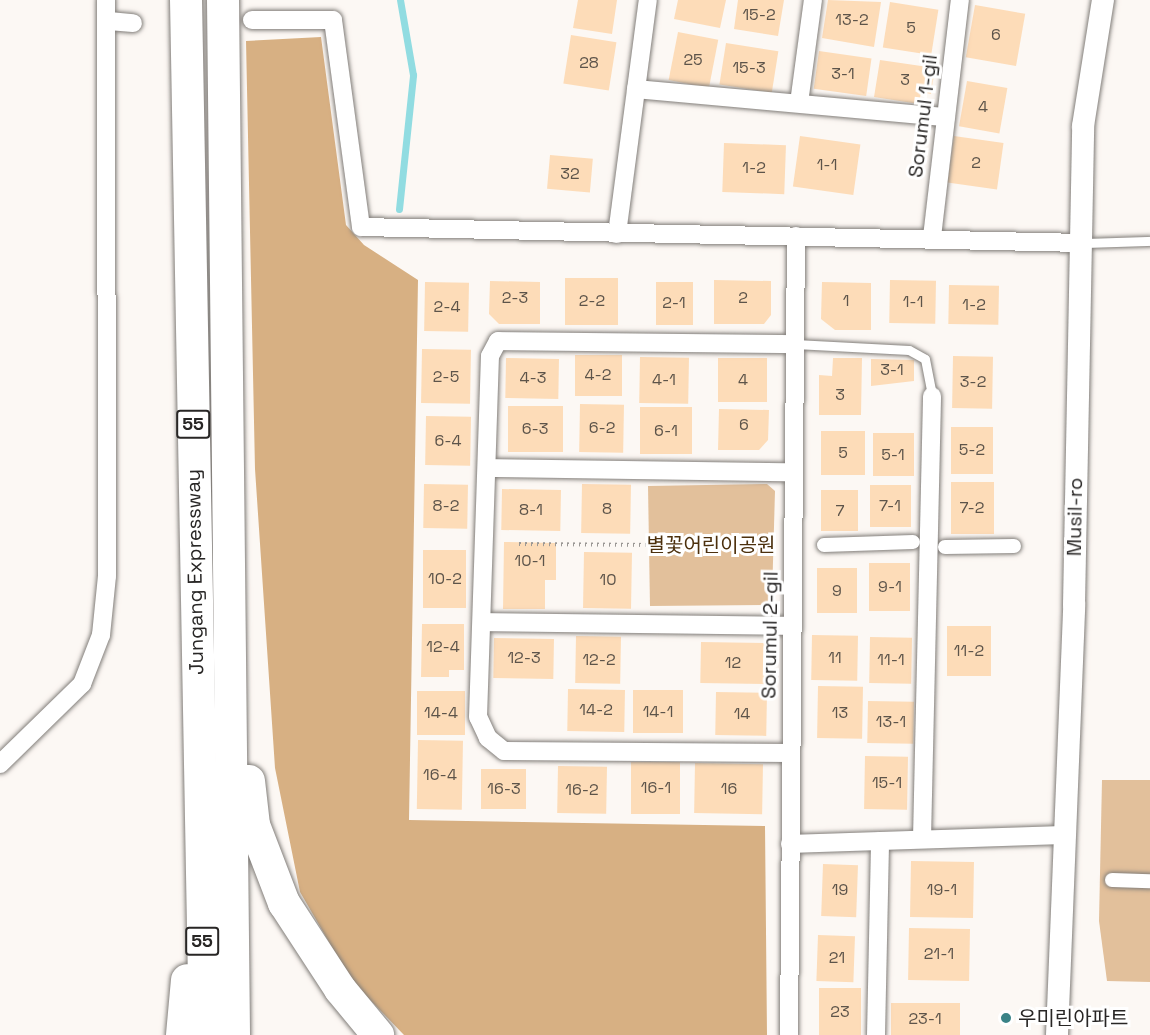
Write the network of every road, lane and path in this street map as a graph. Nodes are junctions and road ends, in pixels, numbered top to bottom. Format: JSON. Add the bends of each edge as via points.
{"nodes":[{"id":1,"x":106,"y":0,"type":"edge"},
{"id":2,"x":186,"y":0,"type":"edge"},
{"id":3,"x":223,"y":0,"type":"edge"},
{"id":4,"x":648,"y":0,"type":"edge"},
{"id":5,"x":813,"y":0,"type":"edge"},
{"id":6,"x":960,"y":0,"type":"edge"},
{"id":7,"x":1103,"y":0,"type":"edge"},
{"id":8,"x":252,"y":20,"type":"dead end"},
{"id":9,"x":109,"y":21,"type":"junction"},
{"id":10,"x":133,"y":23,"type":"dead end"},
{"id":11,"x":636,"y":89,"type":"junction"},
{"id":12,"x":799,"y":103,"type":"junction"},
{"id":13,"x":946,"y":117,"type":"junction"},
{"id":14,"x":617,"y":234,"type":"junction"},
{"id":15,"x":796,"y":236,"type":"junction"},
{"id":16,"x":932,"y":237,"type":"junction"},
{"id":17,"x":1149,"y":240,"type":"edge"},
{"id":18,"x":1080,"y":243,"type":"junction"},
{"id":19,"x":795,"y":344,"type":"junction"},
{"id":20,"x":932,"y":396,"type":"joint"},
{"id":21,"x":489,"y":468,"type":"junction"},
{"id":22,"x":794,"y":472,"type":"junction"},
{"id":23,"x":913,"y":543,"type":"dead end"},
{"id":24,"x":519,"y":544,"type":"dead end"},
{"id":25,"x":657,"y":545,"type":"dead end"},
{"id":26,"x":824,"y":545,"type":"dead end"},
{"id":27,"x":1014,"y":546,"type":"dead end"},
{"id":28,"x":945,"y":547,"type":"dead end"},
{"id":29,"x":484,"y":622,"type":"junction"},
{"id":30,"x":793,"y":626,"type":"junction"},
{"id":31,"x":234,"y":658,"type":"junction"},
{"id":32,"x":790,"y":753,"type":"junction"},
{"id":33,"x":0,"y":764,"type":"edge"},
{"id":34,"x":1062,"y":836,"type":"junction"},
{"id":35,"x":922,"y":839,"type":"junction"},
{"id":36,"x":880,"y":841,"type":"junction"},
{"id":37,"x":790,"y":844,"type":"junction"},
{"id":38,"x":200,"y":848,"type":"junction"},
{"id":39,"x":1113,"y":880,"type":"dead end"},
{"id":40,"x":1150,"y":881,"type":"edge"},
{"id":41,"x":182,"y":1035,"type":"edge"},
{"id":42,"x":205,"y":1035,"type":"edge"},
{"id":43,"x":234,"y":1035,"type":"edge"},
{"id":44,"x":378,"y":1035,"type":"edge"},
{"id":45,"x":789,"y":1035,"type":"edge"},
{"id":46,"x":876,"y":1035,"type":"edge"},
{"id":47,"x":1057,"y":1035,"type":"edge"}],
"edges":[{"from":1,"to":9,"type":"street"},
{"from":2,"to":38,"type":"highway","name":"Jungang Expressway","number":"55"},
{"from":3,"to":31,"type":"highway","name":"Jungang Expressway","number":"55"},
{"from":4,"to":11,"type":"street"},
{"from":5,"to":12,"type":"street"},
{"from":6,"to":13,"type":"street","name":"Sorumul 1-gil"},
{"from":7,"to":18,"type":"street","name":"Musil-ro","via":[[1083,126]]},
{"from":8,"to":14,"type":"street","via":[[333,20],[361,226]]},
{"from":9,"to":10,"type":"street"},
{"from":9,"to":33,"type":"street","via":[[107,576],[101,635],[82,684]]},
{"from":11,"to":12,"type":"street"},
{"from":11,"to":14,"type":"street"},
{"from":12,"to":13,"type":"street"},
{"from":13,"to":16,"type":"street","name":"Sorumul 1-gil"},
{"from":14,"to":15,"type":"street"},
{"from":15,"to":16,"type":"street"},
{"from":15,"to":19,"type":"street","name":"Sorumul 2-gil"},
{"from":16,"to":18,"type":"street"},
{"from":17,"to":18,"type":"lane"},
{"from":18,"to":34,"type":"street","name":"Musil-ro","via":[[1074,605]]},
{"from":19,"to":20,"type":"lane","via":[[909,350],[925,359]]},
{"from":19,"to":21,"type":"street","via":[[498,341],[490,356]]},
{"from":19,"to":22,"type":"street","name":"Sorumul 2-gil"},
{"from":20,"to":35,"type":"street"},
{"from":21,"to":22,"type":"street"},
{"from":21,"to":29,"type":"street"},
{"from":22,"to":30,"type":"street","name":"Sorumul 2-gil"},
{"from":23,"to":26,"type":"street"},
{"from":24,"to":25,"type":"path"},
{"from":27,"to":28,"type":"street"},
{"from":29,"to":30,"type":"street"},
{"from":29,"to":32,"type":"street","via":[[478,717],[488,738],[504,751]]},
{"from":30,"to":32,"type":"street","name":"Sorumul 2-gil"},
{"from":31,"to":43,"type":"highway","name":"Jungang Expressway","number":"55"},
{"from":31,"to":44,"type":"highway","via":[[254,825],[284,903],[340,989]]},
{"from":32,"to":37,"type":"street","name":"Sorumul 2-gil"},
{"from":34,"to":35,"type":"street"},
{"from":34,"to":47,"type":"street","name":"Musil-ro"},
{"from":35,"to":36,"type":"street"},
{"from":36,"to":37,"type":"street"},
{"from":36,"to":46,"type":"street"},
{"from":37,"to":45,"type":"street","name":"Sorumul 2-gil"},
{"from":38,"to":41,"type":"highway"},
{"from":38,"to":42,"type":"highway","name":"Jungang Expressway","number":"55"},
{"from":39,"to":40,"type":"street"}]}
